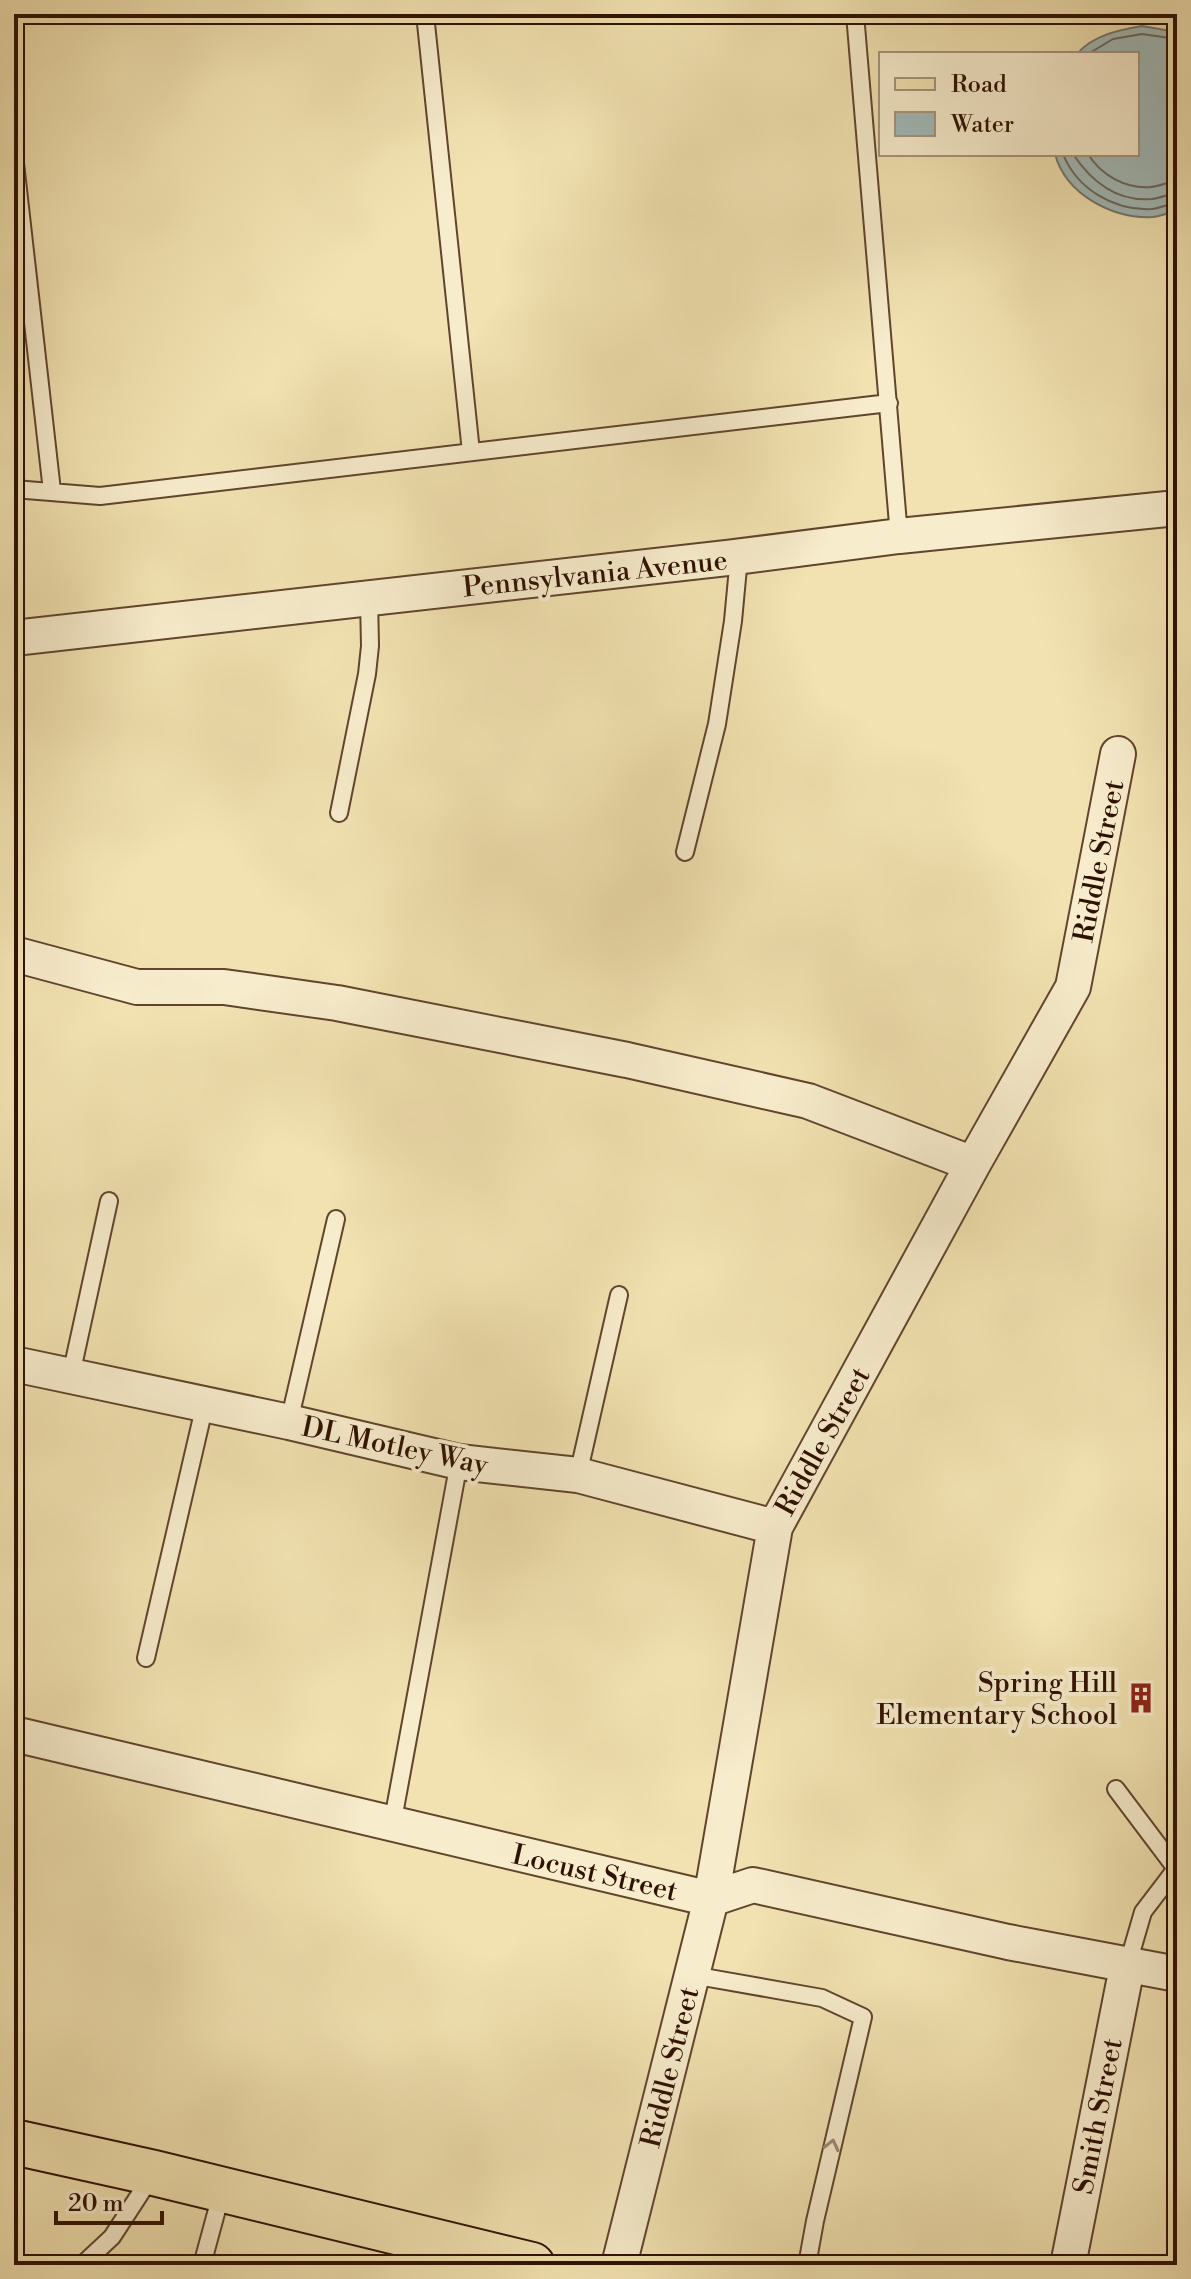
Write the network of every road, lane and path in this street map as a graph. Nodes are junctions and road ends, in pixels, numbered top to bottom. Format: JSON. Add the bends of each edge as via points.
{"nodes":[{"id":1,"x":425,"y":14,"type":"edge"},
{"id":2,"x":855,"y":14,"type":"edge"},
{"id":3,"x":14,"y":154,"type":"edge"},
{"id":4,"x":889,"y":403,"type":"junction"},
{"id":5,"x":471,"y":452,"type":"junction"},
{"id":6,"x":14,"y":489,"type":"edge"},
{"id":7,"x":52,"y":491,"type":"junction"},
{"id":8,"x":1177,"y":508,"type":"edge"},
{"id":9,"x":899,"y":536,"type":"junction"},
{"id":10,"x":739,"y":557,"type":"junction"},
{"id":11,"x":369,"y":598,"type":"junction"},
{"id":12,"x":14,"y":638,"type":"edge"},
{"id":13,"x":1118,"y":754,"type":"dead end"},
{"id":14,"x":339,"y":813,"type":"dead end"},
{"id":15,"x":685,"y":852,"type":"dead end"},
{"id":16,"x":14,"y":954,"type":"edge"},
{"id":17,"x":973,"y":1164,"type":"junction"},
{"id":18,"x":109,"y":1201,"type":"dead end"},
{"id":19,"x":336,"y":1219,"type":"dead end"},
{"id":20,"x":619,"y":1295,"type":"dead end"},
{"id":21,"x":14,"y":1364,"type":"edge"},
{"id":22,"x":71,"y":1375,"type":"junction"},
{"id":23,"x":205,"y":1404,"type":"junction"},
{"id":24,"x":289,"y":1422,"type":"junction"},
{"id":25,"x":459,"y":1462,"type":"junction"},
{"id":26,"x":578,"y":1475,"type":"junction"},
{"id":27,"x":775,"y":1527,"type":"junction"},
{"id":28,"x":146,"y":1658,"type":"dead end"},
{"id":29,"x":14,"y":1734,"type":"edge"},
{"id":30,"x":1116,"y":1789,"type":"dead end"},
{"id":31,"x":392,"y":1825,"type":"junction"},
{"id":32,"x":1176,"y":1870,"type":"edge"},
{"id":33,"x":711,"y":1899,"type":"junction"},
{"id":34,"x":1127,"y":1967,"type":"junction"},
{"id":35,"x":1177,"y":1974,"type":"edge"},
{"id":36,"x":692,"y":1975,"type":"junction"},
{"id":37,"x":14,"y":2142,"type":"edge"},
{"id":38,"x":154,"y":2173,"type":"junction"},
{"id":39,"x":222,"y":2189,"type":"junction"},
{"id":40,"x":82,"y":2265,"type":"edge"},
{"id":41,"x":202,"y":2265,"type":"edge"},
{"id":42,"x":532,"y":2265,"type":"edge"},
{"id":43,"x":619,"y":2265,"type":"edge"},
{"id":44,"x":807,"y":2265,"type":"edge"},
{"id":45,"x":1068,"y":2265,"type":"edge"}],
"edges":[{"from":1,"to":5,"type":"lane"},
{"from":2,"to":4,"type":"lane"},
{"from":3,"to":7,"type":"lane"},
{"from":4,"to":5,"type":"lane"},
{"from":4,"to":9,"type":"lane"},
{"from":5,"to":7,"type":"lane","via":[[100,496]]},
{"from":6,"to":7,"type":"lane"},
{"from":8,"to":9,"type":"street","name":"Pennsylvania Avenue"},
{"from":9,"to":10,"type":"street","name":"Pennsylvania Avenue"},
{"from":10,"to":11,"type":"street","name":"Pennsylvania Avenue"},
{"from":10,"to":15,"type":"lane","via":[[717,724]]},
{"from":11,"to":12,"type":"street","name":"Pennsylvania Avenue"},
{"from":11,"to":14,"type":"lane","via":[[367,674]]},
{"from":13,"to":17,"type":"street","name":"Riddle Street","via":[[1073,987]]},
{"from":16,"to":17,"type":"street","via":[[137,987],[224,987],[337,1003],[627,1060],[808,1101]]},
{"from":17,"to":27,"type":"street","name":"Riddle Street"},
{"from":18,"to":22,"type":"lane"},
{"from":19,"to":24,"type":"lane"},
{"from":20,"to":26,"type":"lane"},
{"from":21,"to":22,"type":"street","name":"DL Motley Way"},
{"from":22,"to":23,"type":"street","name":"DL Motley Way"},
{"from":23,"to":24,"type":"street","name":"DL Motley Way"},
{"from":23,"to":28,"type":"lane"},
{"from":24,"to":25,"type":"street","name":"DL Motley Way"},
{"from":25,"to":26,"type":"street","name":"DL Motley Way"},
{"from":25,"to":31,"type":"lane"},
{"from":26,"to":27,"type":"street","name":"DL Motley Way"},
{"from":27,"to":33,"type":"street","name":"Riddle Street"},
{"from":29,"to":31,"type":"street","name":"Locust Street"},
{"from":30,"to":32,"type":"lane"},
{"from":31,"to":33,"type":"street","name":"Locust Street"},
{"from":32,"to":34,"type":"lane","via":[[1143,1912]]},
{"from":33,"to":34,"type":"street","name":"Locust Street","via":[[753,1885]]},
{"from":33,"to":36,"type":"street","name":"Riddle Street"},
{"from":34,"to":35,"type":"street","name":"Locust Street"},
{"from":34,"to":45,"type":"street","name":"Smith Street"},
{"from":36,"to":43,"type":"street","name":"Riddle Street"},
{"from":44,"to":36,"type":"lane","one_way":true,"via":[[863,2017],[822,1998]]},
{"from":37,"to":38,"type":"main road"},
{"from":38,"to":39,"type":"main road"},
{"from":38,"to":40,"type":"lane","via":[[112,2237]]},
{"from":39,"to":41,"type":"lane"},
{"from":39,"to":42,"type":"main road"}]}
